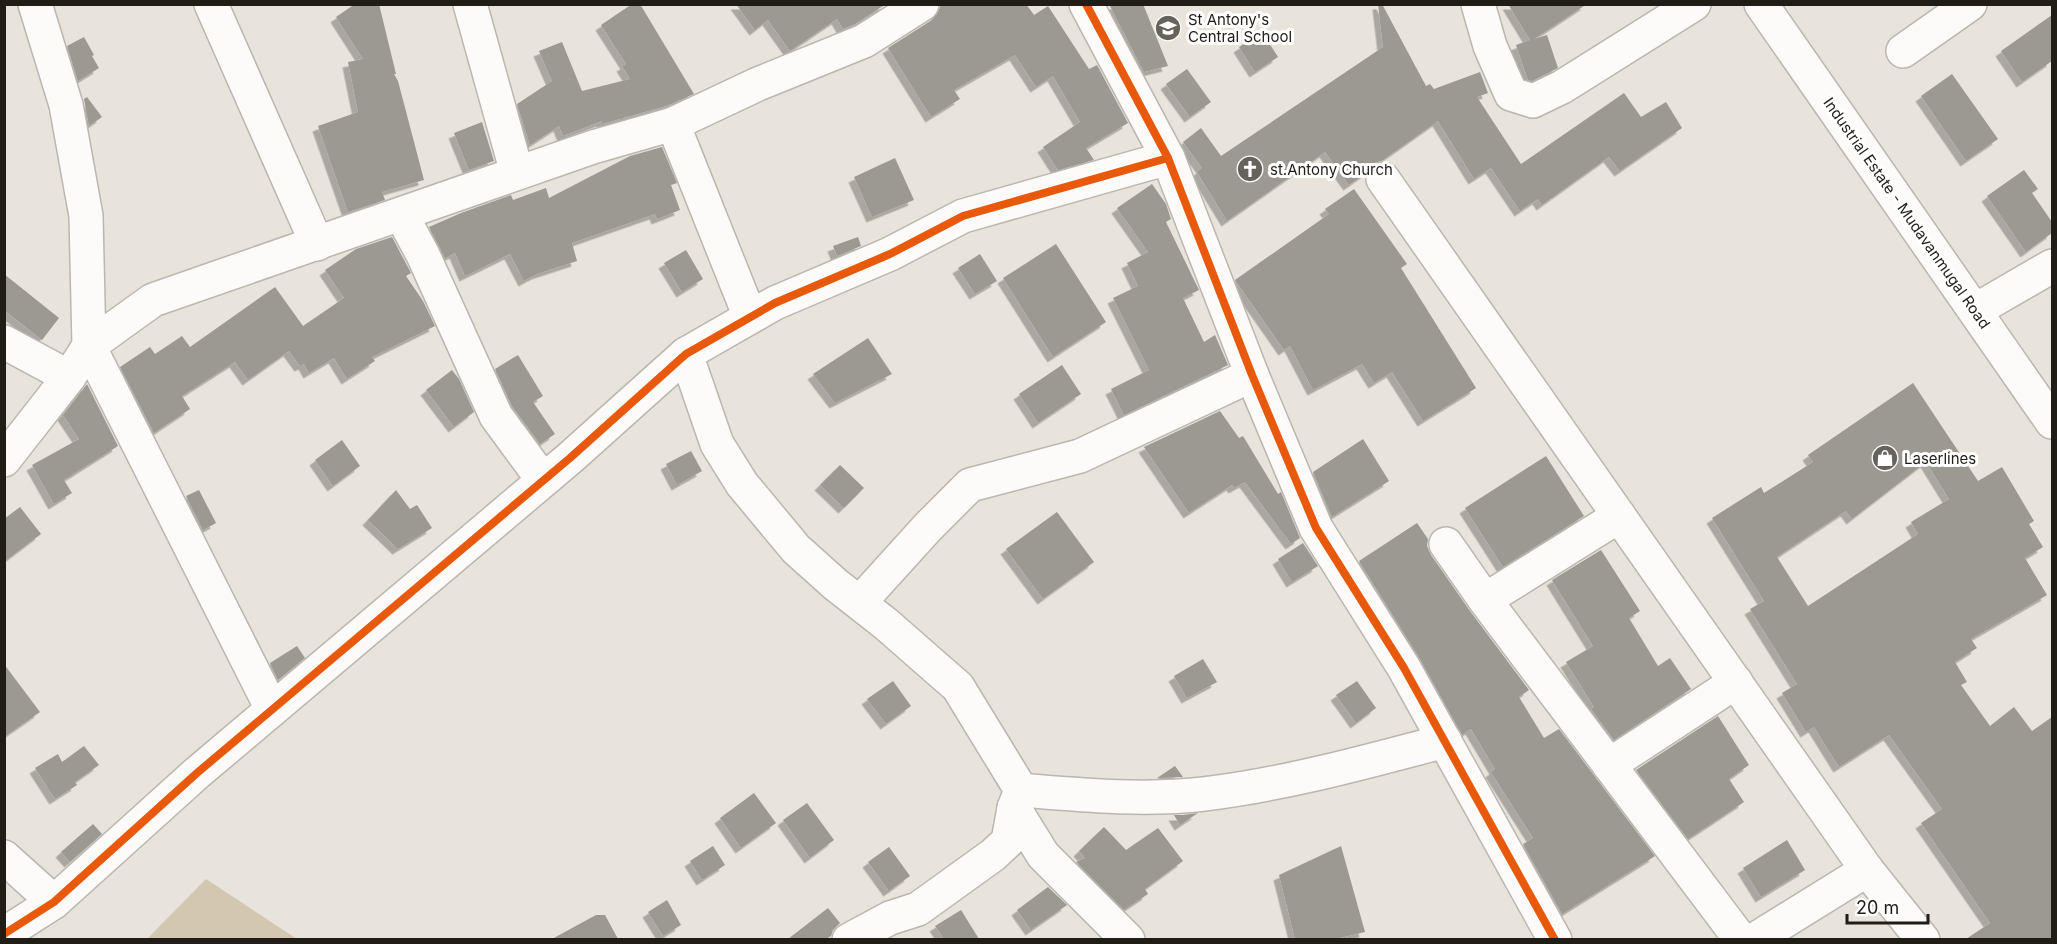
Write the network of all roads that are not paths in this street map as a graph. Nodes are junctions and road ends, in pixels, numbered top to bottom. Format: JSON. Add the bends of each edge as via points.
{"nodes":[{"id":1,"x":35,"y":4,"type":"edge"},
{"id":2,"x":211,"y":4,"type":"edge"},
{"id":3,"x":470,"y":4,"type":"edge"},
{"id":4,"x":922,"y":4,"type":"edge"},
{"id":5,"x":1086,"y":4,"type":"edge"},
{"id":6,"x":1478,"y":4,"type":"edge"},
{"id":7,"x":1694,"y":4,"type":"edge"},
{"id":8,"x":1761,"y":4,"type":"edge"},
{"id":9,"x":1970,"y":4,"type":"edge"},
{"id":10,"x":1903,"y":51,"type":"dead end"},
{"id":11,"x":673,"y":123,"type":"junction"},
{"id":12,"x":1168,"y":158,"type":"junction"},
{"id":13,"x":517,"y":173,"type":"junction"},
{"id":14,"x":1383,"y":179,"type":"dead end"},
{"id":15,"x":401,"y":214,"type":"junction"},
{"id":16,"x":317,"y":244,"type":"junction"},
{"id":17,"x":2052,"y":266,"type":"edge"},
{"id":18,"x":1976,"y":310,"type":"junction"},
{"id":19,"x":750,"y":317,"type":"junction"},
{"id":20,"x":4,"y":342,"type":"edge"},
{"id":21,"x":89,"y":346,"type":"junction"},
{"id":22,"x":686,"y":354,"type":"junction"},
{"id":23,"x":1252,"y":375,"type":"junction"},
{"id":24,"x":69,"y":377,"type":"junction"},
{"id":25,"x":2052,"y":422,"type":"edge"},
{"id":26,"x":4,"y":460,"type":"edge"},
{"id":27,"x":543,"y":480,"type":"junction"},
{"id":28,"x":1619,"y":516,"type":"junction"},
{"id":29,"x":1446,"y":544,"type":"dead end"},
{"id":30,"x":1485,"y":600,"type":"junction"},
{"id":31,"x":860,"y":602,"type":"junction"},
{"id":32,"x":1736,"y":682,"type":"junction"},
{"id":33,"x":272,"y":709,"type":"junction"},
{"id":34,"x":1445,"y":741,"type":"junction"},
{"id":35,"x":1609,"y":765,"type":"junction"},
{"id":36,"x":1018,"y":799,"type":"junction"},
{"id":37,"x":4,"y":857,"type":"edge"},
{"id":38,"x":1868,"y":870,"type":"junction"},
{"id":39,"x":54,"y":902,"type":"junction"},
{"id":40,"x":914,"y":924,"type":"edge"},
{"id":41,"x":4,"y":934,"type":"edge"},
{"id":42,"x":849,"y":939,"type":"edge"},
{"id":43,"x":1128,"y":939,"type":"edge"},
{"id":44,"x":1555,"y":939,"type":"edge"},
{"id":45,"x":1741,"y":939,"type":"edge"},
{"id":46,"x":1754,"y":939,"type":"edge"},
{"id":47,"x":1923,"y":939,"type":"edge"}],
"edges":[{"from":1,"to":21,"type":"street","via":[[66,105],[86,216]]},
{"from":2,"to":16,"type":"street"},
{"from":3,"to":13,"type":"street"},
{"from":4,"to":11,"type":"street","via":[[864,41]]},
{"from":5,"to":12,"type":"street"},
{"from":6,"to":7,"type":"street","via":[[1490,46],[1511,94],[1533,101]]},
{"from":8,"to":18,"type":"street","name":"Industrial Estate - Mudavanmugal Road"},
{"from":9,"to":10,"type":"street"},
{"from":11,"to":13,"type":"street"},
{"from":11,"to":19,"type":"street"},
{"from":12,"to":19,"type":"street","via":[[963,216],[890,254]]},
{"from":12,"to":23,"type":"street"},
{"from":13,"to":15,"type":"street"},
{"from":14,"to":28,"type":"street"},
{"from":15,"to":16,"type":"street"},
{"from":15,"to":27,"type":"street","via":[[496,416]]},
{"from":16,"to":21,"type":"street","via":[[153,300]]},
{"from":17,"to":18,"type":"street"},
{"from":18,"to":25,"type":"street","name":"Industrial Estate - Mudavanmugal Road"},
{"from":19,"to":22,"type":"street"},
{"from":20,"to":24,"type":"street"},
{"from":21,"to":24,"type":"street"},
{"from":21,"to":33,"type":"street"},
{"from":22,"to":27,"type":"street"},
{"from":22,"to":31,"type":"street","via":[[717,444],[742,484],[796,549]]},
{"from":23,"to":31,"type":"street","via":[[1080,456],[970,485]]},
{"from":23,"to":34,"type":"street","via":[[1316,528]]},
{"from":24,"to":26,"type":"street"},
{"from":27,"to":33,"type":"street"},
{"from":28,"to":30,"type":"street"},
{"from":28,"to":32,"type":"street"},
{"from":29,"to":30,"type":"street"},
{"from":30,"to":35,"type":"street"},
{"from":31,"to":36,"type":"street","via":[[958,687]]},
{"from":32,"to":35,"type":"street"},
{"from":32,"to":38,"type":"street"},
{"from":33,"to":39,"type":"street"},
{"from":34,"to":36,"type":"street","via":[[1320,774],[1204,794]]},
{"from":34,"to":44,"type":"street"},
{"from":35,"to":45,"type":"street"},
{"from":36,"to":40,"type":"street","via":[[1008,841]]},
{"from":36,"to":43,"type":"street","via":[[1043,855]]},
{"from":37,"to":39,"type":"street"},
{"from":38,"to":46,"type":"street"},
{"from":38,"to":47,"type":"street"},
{"from":39,"to":41,"type":"street"},
{"from":40,"to":42,"type":"street","via":[[890,918]]}]}
